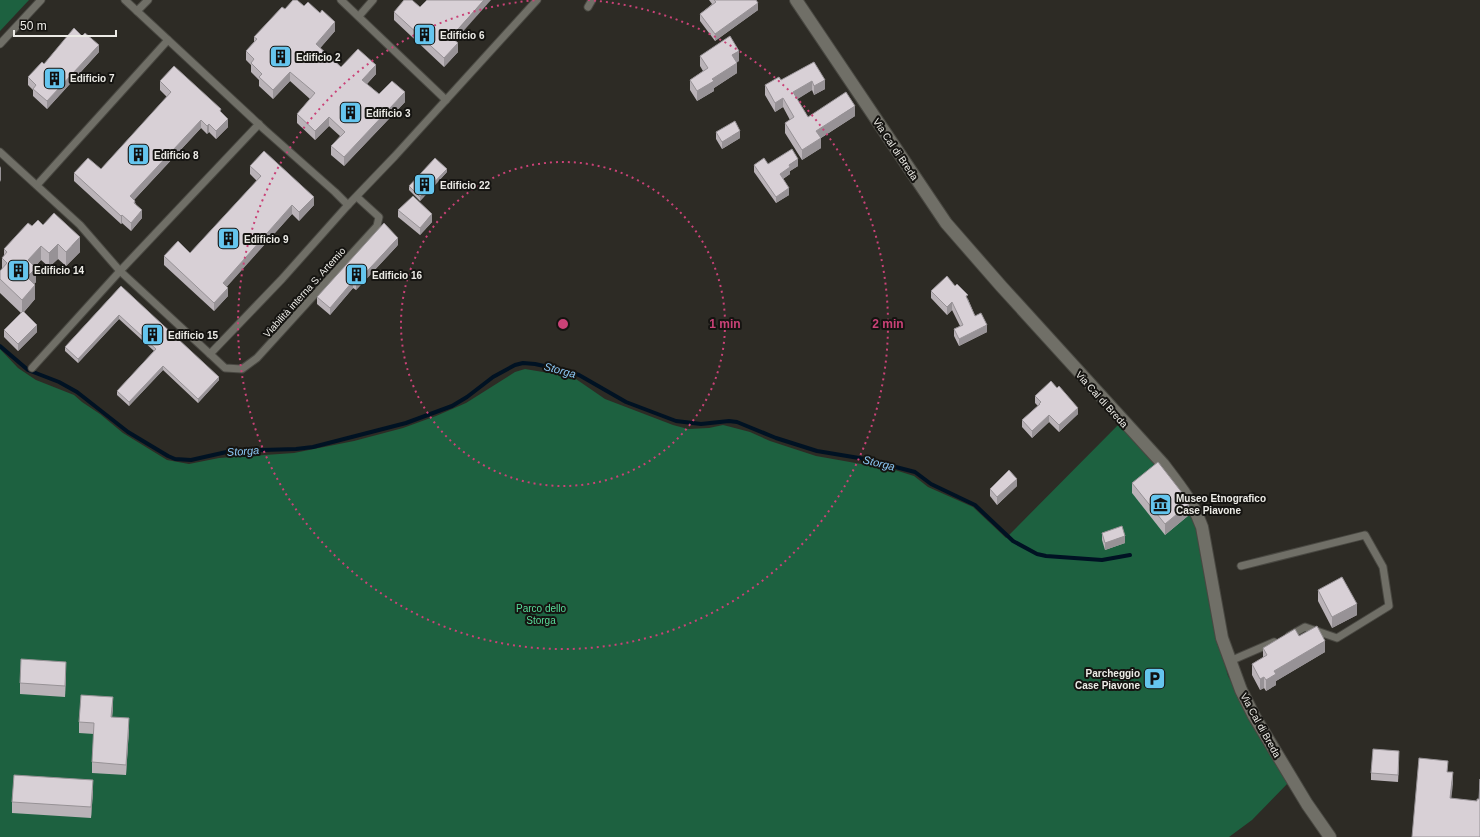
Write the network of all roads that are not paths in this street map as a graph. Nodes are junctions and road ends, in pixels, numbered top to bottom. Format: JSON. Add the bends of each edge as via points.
{"nodes":[{"id":1,"x":41,"y":0,"type":"edge"},
{"id":2,"x":125,"y":0,"type":"edge"},
{"id":3,"x":148,"y":0,"type":"edge"},
{"id":4,"x":341,"y":0,"type":"edge"},
{"id":5,"x":373,"y":0,"type":"edge"},
{"id":6,"x":537,"y":0,"type":"edge"},
{"id":7,"x":592,"y":0,"type":"edge"},
{"id":8,"x":796,"y":0,"type":"edge"},
{"id":9,"x":588,"y":7,"type":"dead end"},
{"id":10,"x":137,"y":11,"type":"junction"},
{"id":11,"x":358,"y":16,"type":"junction"},
{"id":12,"x":168,"y":40,"type":"junction"},
{"id":13,"x":0,"y":44,"type":"edge"},
{"id":14,"x":446,"y":100,"type":"junction"},
{"id":15,"x":259,"y":124,"type":"junction"},
{"id":16,"x":0,"y":152,"type":"edge"},
{"id":17,"x":37,"y":185,"type":"junction"},
{"id":18,"x":357,"y":197,"type":"junction"},
{"id":19,"x":348,"y":205,"type":"junction"},
{"id":20,"x":120,"y":271,"type":"junction"},
{"id":21,"x":210,"y":354,"type":"junction"},
{"id":22,"x":32,"y":368,"type":"dead end"},
{"id":23,"x":1241,"y":566,"type":"dead end"},
{"id":24,"x":1230,"y":661,"type":"junction"},
{"id":25,"x":1330,"y":837,"type":"edge"}],
"edges":[{"from":1,"to":13,"type":"lane"},
{"from":2,"to":10,"type":"lane"},
{"from":3,"to":10,"type":"lane"},
{"from":4,"to":11,"type":"lane"},
{"from":5,"to":11,"type":"lane"},
{"from":6,"to":14,"type":"lane"},
{"from":7,"to":9,"type":"lane"},
{"from":8,"to":24,"type":"street","name":"Via Cal di Breda","via":[[946,223],[1163,464],[1185,494],[1202,527],[1222,638]]},
{"from":10,"to":12,"type":"lane"},
{"from":11,"to":14,"type":"lane"},
{"from":12,"to":15,"type":"lane"},
{"from":12,"to":17,"type":"lane"},
{"from":14,"to":18,"type":"lane"},
{"from":15,"to":19,"type":"lane"},
{"from":15,"to":20,"type":"lane"},
{"from":16,"to":17,"type":"lane","name":"Viabilità interna S. Artemio"},
{"from":17,"to":20,"type":"lane","name":"Viabilità interna S. Artemio","via":[[80,225]]},
{"from":18,"to":19,"type":"lane"},
{"from":18,"to":21,"type":"lane","name":"Viabilità interna S. Artemio","via":[[379,217],[378,226],[257,358],[242,369],[225,368]]},
{"from":19,"to":21,"type":"lane"},
{"from":20,"to":21,"type":"lane","name":"Viabilità interna S. Artemio"},
{"from":20,"to":22,"type":"lane"},
{"from":23,"to":24,"type":"lane","via":[[1365,535],[1383,567],[1389,606],[1337,638],[1305,627]]},
{"from":24,"to":25,"type":"street","name":"Via Cal di Breda","via":[[1254,716]]}]}
